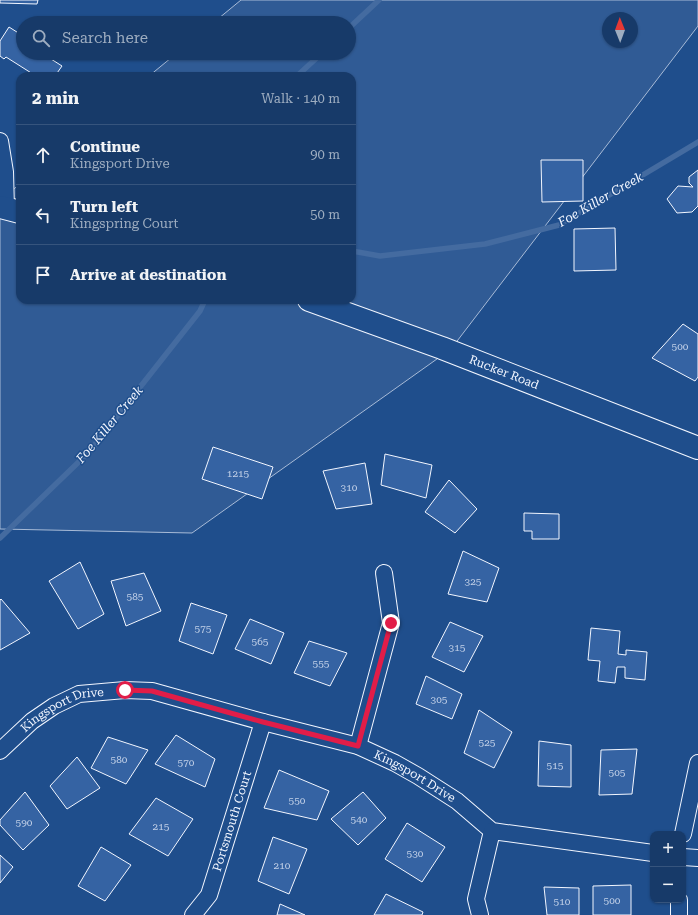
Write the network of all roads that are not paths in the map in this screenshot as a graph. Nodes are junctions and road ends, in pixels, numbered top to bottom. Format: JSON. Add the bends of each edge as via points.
{"nodes":[{"id":1,"x":0,"y":141,"type":"edge"},
{"id":2,"x":9,"y":209,"type":"edge"},
{"id":3,"x":320,"y":304,"type":"edge"},
{"id":4,"x":698,"y":448,"type":"edge"},
{"id":5,"x":384,"y":573,"type":"dead end"},
{"id":6,"x":263,"y":722,"type":"junction"},
{"id":7,"x":358,"y":746,"type":"junction"},
{"id":8,"x":0,"y":751,"type":"edge"},
{"id":9,"x":698,"y":763,"type":"edge"},
{"id":10,"x":492,"y":831,"type":"junction"},
{"id":11,"x":683,"y":831,"type":"edge"},
{"id":12,"x":650,"y":853,"type":"edge"},
{"id":13,"x":686,"y":857,"type":"edge"},
{"id":14,"x":698,"y":858,"type":"edge"},
{"id":15,"x":679,"y":903,"type":"edge"},
{"id":16,"x":193,"y":915,"type":"edge"},
{"id":17,"x":480,"y":915,"type":"edge"},
{"id":18,"x":679,"y":915,"type":"edge"}],
"edges":[{"from":1,"to":2,"type":"street"},
{"from":3,"to":4,"type":"main road","name":"Rucker Road","via":[[442,348]]},
{"from":5,"to":7,"type":"street","via":[[391,623]]},
{"from":6,"to":7,"type":"street","name":"Kingsport Drive"},
{"from":6,"to":8,"type":"street","name":"Kingsport Drive","via":[[152,691],[125,690],[79,694],[54,706],[32,721]]},
{"from":6,"to":16,"type":"street","name":"Portsmouth Court","via":[[209,895]]},
{"from":7,"to":10,"type":"street","name":"Kingsport Drive","via":[[418,776],[457,802]]},
{"from":9,"to":11,"type":"street"},
{"from":10,"to":12,"type":"street"},
{"from":10,"to":17,"type":"street","via":[[476,899]]},
{"from":13,"to":14,"type":"street"},
{"from":15,"to":18,"type":"street"}]}
